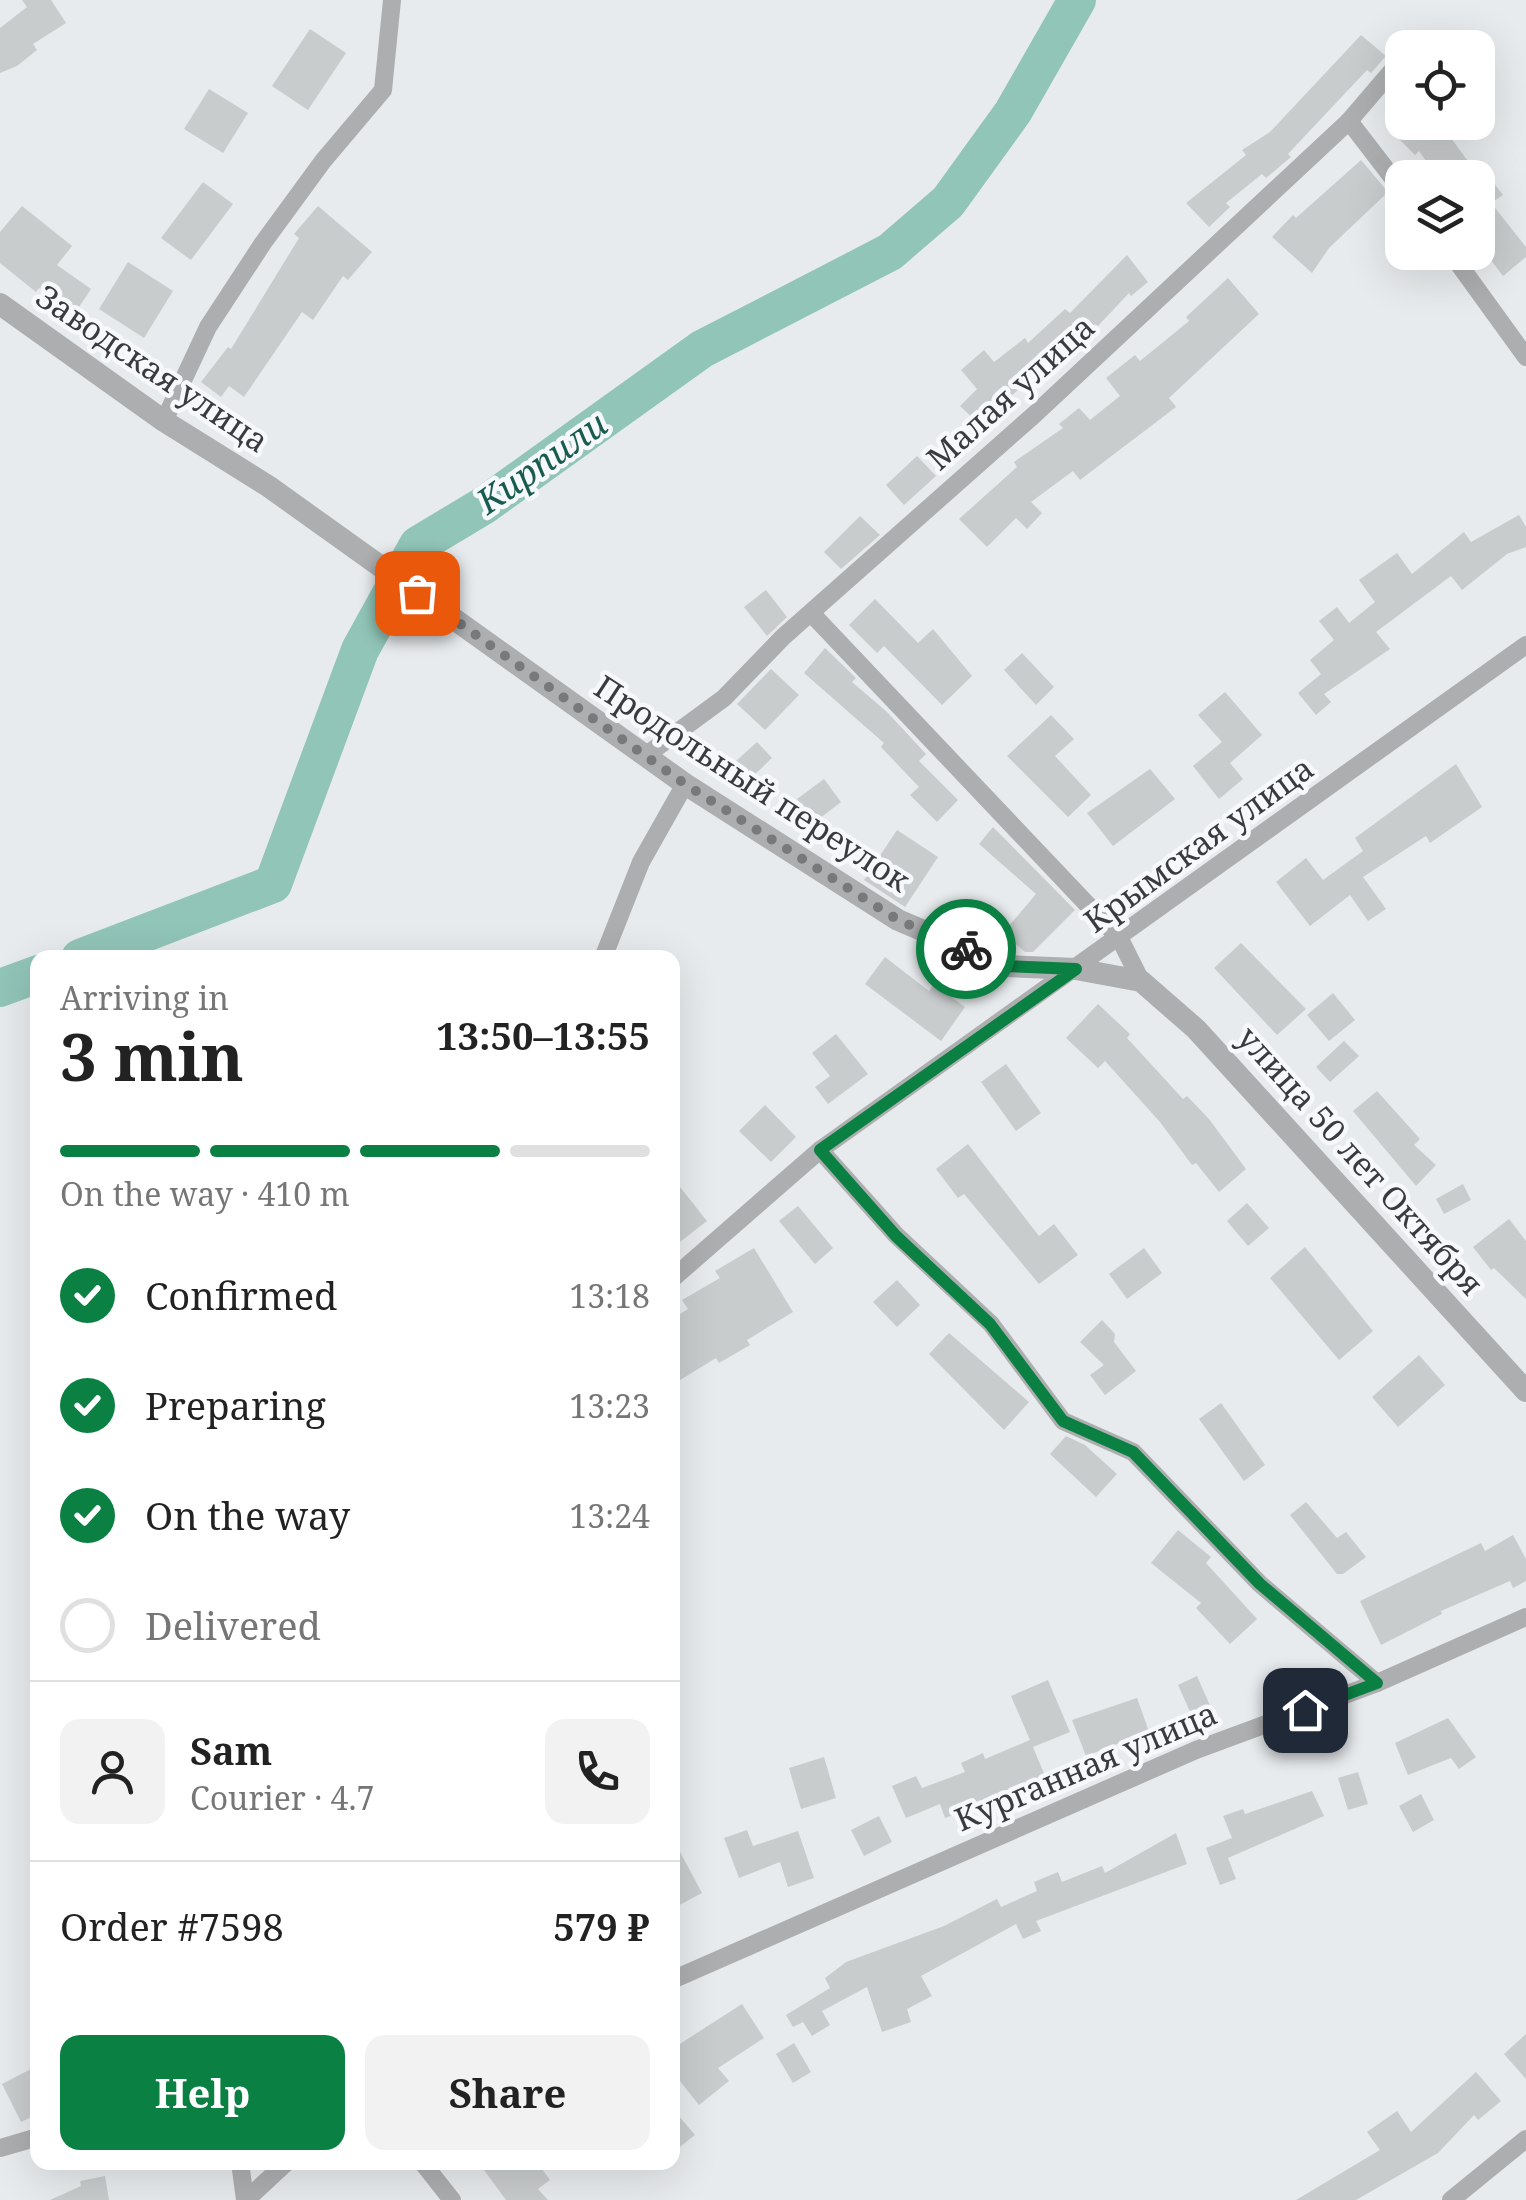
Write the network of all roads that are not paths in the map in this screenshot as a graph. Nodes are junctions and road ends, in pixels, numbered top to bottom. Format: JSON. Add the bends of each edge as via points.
{"nodes":[{"id":1,"x":392,"y":0,"type":"edge"},
{"id":2,"x":1385,"y":79,"type":"edge"},
{"id":3,"x":1349,"y":122,"type":"junction"},
{"id":4,"x":1385,"y":168,"type":"edge"},
{"id":5,"x":1463,"y":270,"type":"edge"},
{"id":6,"x":0,"y":304,"type":"edge"},
{"id":7,"x":1526,"y":357,"type":"edge"},
{"id":8,"x":164,"y":420,"type":"junction"},
{"id":9,"x":417,"y":593,"type":"joint"},
{"id":10,"x":811,"y":613,"type":"junction"},
{"id":11,"x":1526,"y":645,"type":"edge"},
{"id":12,"x":644,"y":756,"type":"junction"},
{"id":13,"x":685,"y":784,"type":"junction"},
{"id":14,"x":1120,"y":939,"type":"junction"},
{"id":15,"x":606,"y":950,"type":"edge"},
{"id":16,"x":1076,"y":969,"type":"junction"},
{"id":17,"x":1141,"y":981,"type":"junction"},
{"id":18,"x":820,"y":1150,"type":"junction"},
{"id":19,"x":680,"y":1272,"type":"edge"},
{"id":20,"x":1526,"y":1391,"type":"edge"},
{"id":21,"x":1526,"y":1617,"type":"edge"},
{"id":22,"x":1377,"y":1683,"type":"junction"},
{"id":23,"x":680,"y":1976,"type":"edge"},
{"id":24,"x":30,"y":2139,"type":"edge"},
{"id":25,"x":1526,"y":2139,"type":"edge"},
{"id":26,"x":0,"y":2148,"type":"edge"},
{"id":27,"x":241,"y":2170,"type":"edge"},
{"id":28,"x":279,"y":2170,"type":"edge"},
{"id":29,"x":428,"y":2170,"type":"edge"},
{"id":30,"x":245,"y":2200,"type":"edge"},
{"id":31,"x":452,"y":2200,"type":"edge"},
{"id":32,"x":1451,"y":2200,"type":"edge"}],
"edges":[{"from":1,"to":8,"type":"street","via":[[383,90],[262,243],[208,327]]},
{"from":2,"to":3,"type":"street","name":"Малая улица"},
{"from":3,"to":4,"type":"street"},
{"from":3,"to":10,"type":"street","name":"Малая улица"},
{"from":5,"to":7,"type":"street"},
{"from":6,"to":8,"type":"street","name":"Заводская улица"},
{"from":8,"to":9,"type":"street","name":"Заводская улица"},
{"from":9,"to":12,"type":"street","name":"Продольный переулок"},
{"from":10,"to":12,"type":"street","name":"Малая улица","via":[[724,698]]},
{"from":10,"to":14,"type":"street","name":"улица 50 лет Октября"},
{"from":11,"to":14,"type":"street","name":"Крымская улица"},
{"from":12,"to":13,"type":"street","name":"Продольный переулок"},
{"from":13,"to":15,"type":"street","via":[[641,862]]},
{"from":13,"to":16,"type":"street","name":"Продольный переулок","via":[[898,920],[1006,966]]},
{"from":14,"to":16,"type":"street","name":"Крымская улица"},
{"from":14,"to":17,"type":"street","name":"улица 50 лет Октября"},
{"from":16,"to":17,"type":"street"},
{"from":16,"to":18,"type":"street","name":"Крымская улица"},
{"from":17,"to":20,"type":"street","name":"улица 50 лет Октября","via":[[1196,1029]]},
{"from":18,"to":19,"type":"street","name":"Крымская улица"},
{"from":18,"to":22,"type":"street","via":[[896,1236],[990,1324],[1063,1421],[1133,1452],[1260,1584]]},
{"from":21,"to":22,"type":"street","name":"Курганная улица"},
{"from":22,"to":23,"type":"street","name":"Курганная улица","via":[[1196,1750]]},
{"from":24,"to":26,"type":"street"},
{"from":25,"to":32,"type":"street"},
{"from":27,"to":30,"type":"street"},
{"from":28,"to":30,"type":"street"},
{"from":29,"to":31,"type":"street"}]}
